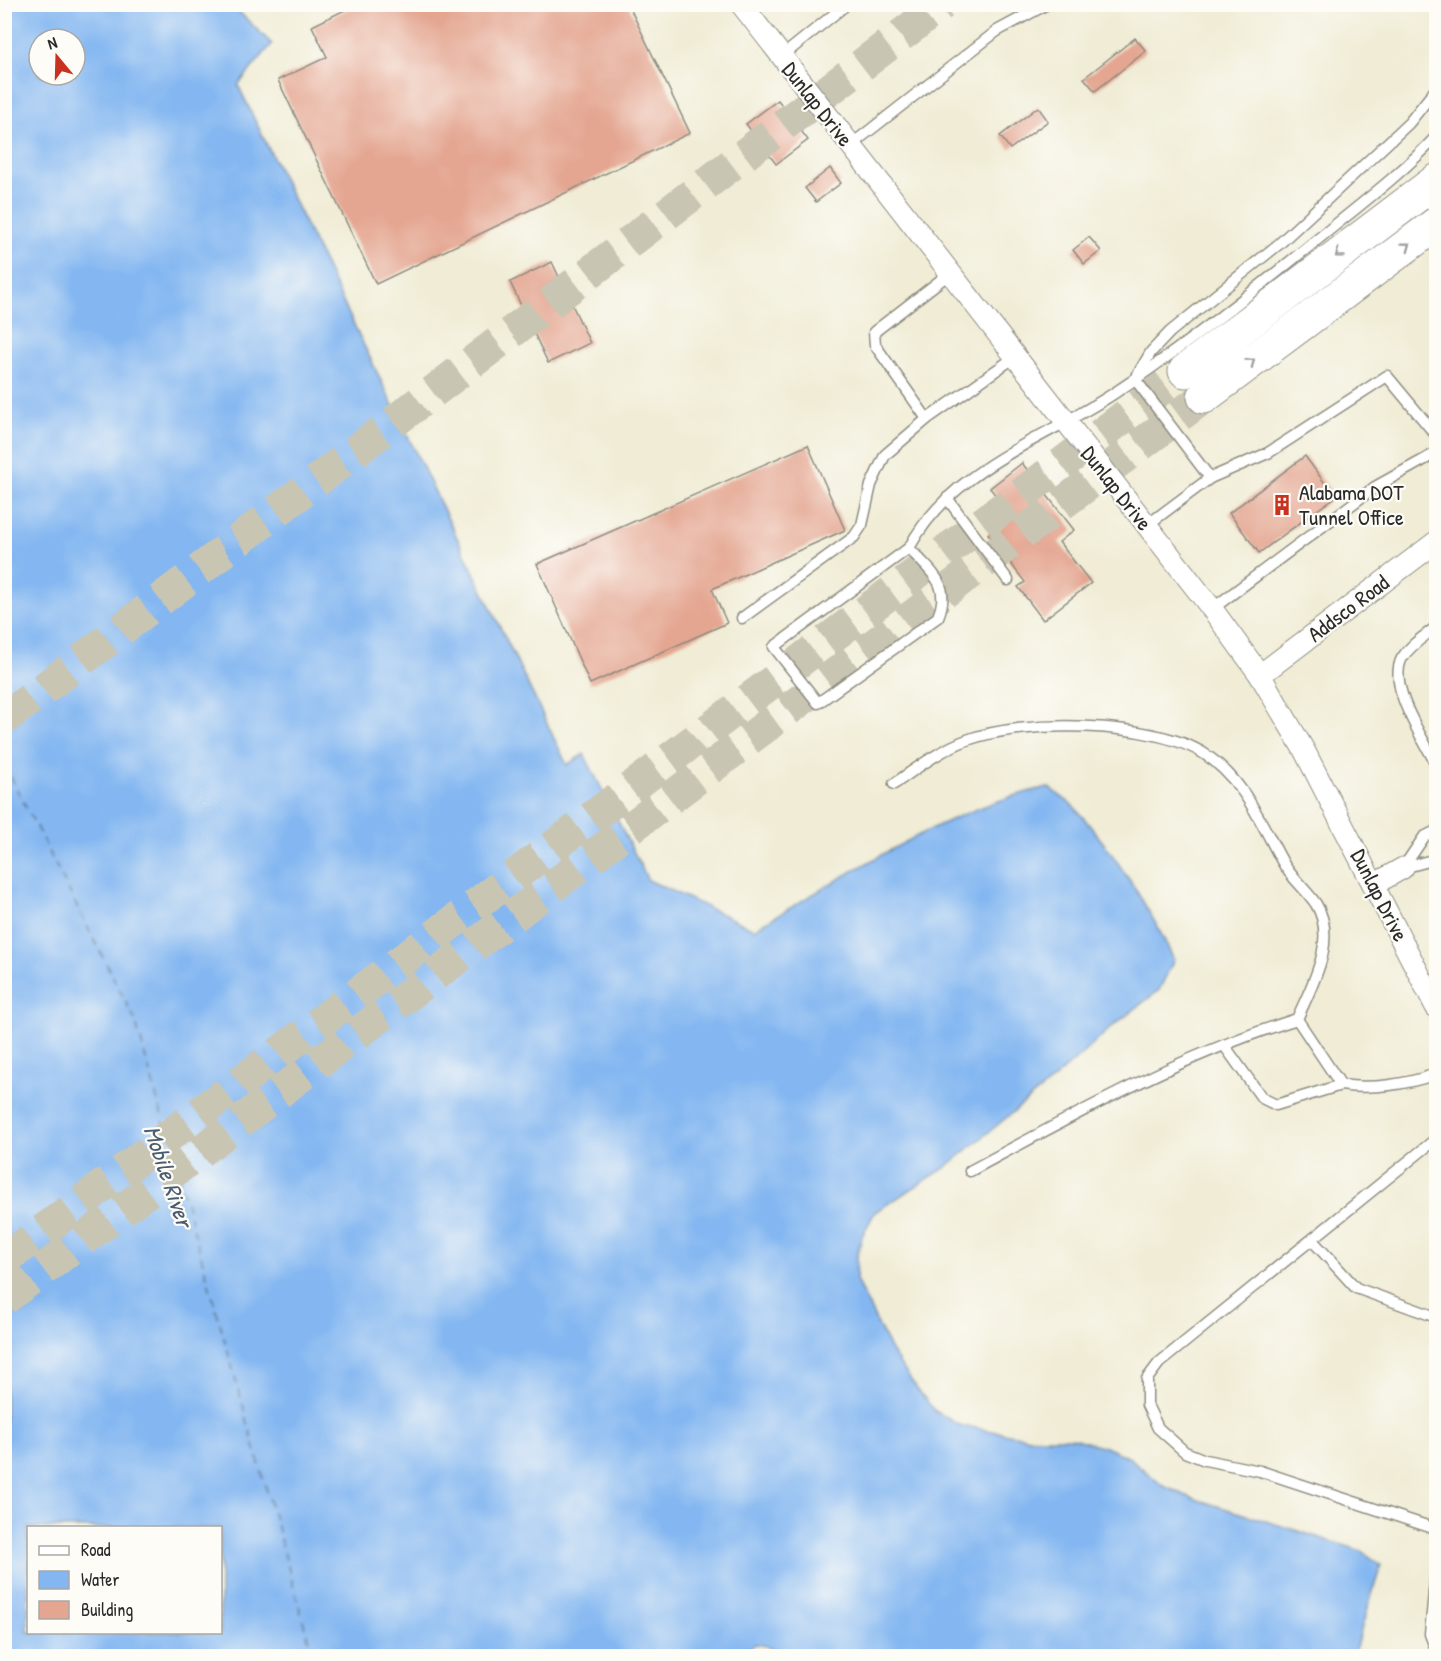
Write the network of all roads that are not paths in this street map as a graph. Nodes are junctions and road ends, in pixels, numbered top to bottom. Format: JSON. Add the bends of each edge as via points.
{"nodes":[{"id":1,"x":741,"y":4,"type":"edge"},
{"id":2,"x":1047,"y":4,"type":"edge"},
{"id":3,"x":841,"y":6,"type":"edge"},
{"id":4,"x":781,"y":57,"type":"junction"},
{"id":5,"x":1437,"y":89,"type":"edge"},
{"id":6,"x":1437,"y":137,"type":"edge"},
{"id":7,"x":851,"y":145,"type":"junction"},
{"id":8,"x":1437,"y":181,"type":"edge"},
{"id":9,"x":1437,"y":224,"type":"edge"},
{"id":10,"x":950,"y":273,"type":"junction"},
{"id":11,"x":1015,"y":357,"type":"junction"},
{"id":12,"x":1185,"y":371,"type":"tunnel mouth"},
{"id":13,"x":1135,"y":379,"type":"junction"},
{"id":14,"x":1204,"y":397,"type":"tunnel mouth"},
{"id":15,"x":927,"y":419,"type":"junction"},
{"id":16,"x":1066,"y":422,"type":"junction"},
{"id":17,"x":1437,"y":435,"type":"edge"},
{"id":18,"x":1437,"y":453,"type":"edge"},
{"id":19,"x":1210,"y":478,"type":"junction"},
{"id":20,"x":947,"y":498,"type":"junction"},
{"id":21,"x":1146,"y":526,"type":"junction"},
{"id":22,"x":1437,"y":542,"type":"edge"},
{"id":23,"x":909,"y":548,"type":"junction"},
{"id":24,"x":1008,"y":580,"type":"dead end"},
{"id":25,"x":1212,"y":609,"type":"junction"},
{"id":26,"x":742,"y":618,"type":"dead end"},
{"id":27,"x":1437,"y":627,"type":"edge"},
{"id":28,"x":1260,"y":675,"type":"junction"},
{"id":29,"x":1437,"y":765,"type":"edge"},
{"id":30,"x":894,"y":784,"type":"dead end"},
{"id":31,"x":1437,"y":831,"type":"edge"},
{"id":32,"x":1437,"y":859,"type":"edge"},
{"id":33,"x":1403,"y":868,"type":"junction"},
{"id":34,"x":1375,"y":884,"type":"junction"},
{"id":35,"x":1437,"y":1007,"type":"edge"},
{"id":36,"x":1297,"y":1019,"type":"junction"},
{"id":37,"x":1224,"y":1045,"type":"junction"},
{"id":38,"x":1437,"y":1074,"type":"edge"},
{"id":39,"x":1341,"y":1085,"type":"junction"},
{"id":40,"x":1437,"y":1138,"type":"edge"},
{"id":41,"x":970,"y":1171,"type":"dead end"},
{"id":42,"x":1312,"y":1240,"type":"junction"},
{"id":43,"x":1437,"y":1317,"type":"edge"},
{"id":44,"x":1437,"y":1529,"type":"edge"},
{"id":45,"x":1437,"y":1571,"type":"edge"},
{"id":46,"x":1437,"y":1650,"type":"edge"}],
"edges":[{"from":1,"to":4,"type":"street","name":"Dunlap Drive"},
{"from":2,"to":7,"type":"lane","via":[[998,31]]},
{"from":3,"to":4,"type":"lane"},
{"from":4,"to":7,"type":"street","name":"Dunlap Drive"},
{"from":5,"to":13,"type":"lane","via":[[1409,123],[1279,244],[1170,332],[1151,352]]},
{"from":6,"to":13,"type":"lane","via":[[1257,288]]},
{"from":7,"to":10,"type":"street","name":"Dunlap Drive"},
{"from":8,"to":12,"type":"highway","one_way":true},
{"from":14,"to":9,"type":"highway","one_way":true},
{"from":10,"to":11,"type":"street","name":"Dunlap Drive"},
{"from":10,"to":15,"type":"lane","via":[[874,332],[875,345]]},
{"from":11,"to":15,"type":"lane"},
{"from":11,"to":16,"type":"street","name":"Dunlap Drive"},
{"from":13,"to":16,"type":"lane"},
{"from":13,"to":19,"type":"lane"},
{"from":15,"to":26,"type":"lane","via":[[885,455],[871,485],[862,525],[854,537]]},
{"from":16,"to":20,"type":"lane","via":[[1017,447]]},
{"from":16,"to":21,"type":"street","name":"Dunlap Drive"},
{"from":17,"to":19,"type":"lane","via":[[1387,376],[1268,453]]},
{"from":18,"to":25,"type":"lane","via":[[1375,487]]},
{"from":19,"to":21,"type":"lane"},
{"from":20,"to":23,"type":"lane","via":[[922,523]]},
{"from":20,"to":24,"type":"lane"},
{"from":21,"to":25,"type":"street","name":"Dunlap Drive"},
{"from":22,"to":28,"type":"street","name":"Addsco Road"},
{"from":23,"to":23,"type":"lane","via":[[774,647],[818,703],[938,617],[945,601],[942,585]]},
{"from":25,"to":28,"type":"street","name":"Dunlap Drive"},
{"from":27,"to":29,"type":"lane","via":[[1410,648],[1397,674],[1401,693]]},
{"from":28,"to":34,"type":"street","name":"Dunlap Drive"},
{"from":30,"to":36,"type":"lane","via":[[944,750],[968,739],[1034,728],[1139,732],[1203,753],[1240,786],[1272,838],[1282,863],[1316,904],[1323,920],[1325,936],[1318,973]]},
{"from":31,"to":33,"type":"lane","via":[[1424,837]]},
{"from":32,"to":33,"type":"lane"},
{"from":33,"to":34,"type":"street"},
{"from":34,"to":35,"type":"street","name":"Dunlap Drive"},
{"from":36,"to":37,"type":"lane"},
{"from":36,"to":39,"type":"lane"},
{"from":37,"to":39,"type":"lane","via":[[1262,1098],[1276,1105]]},
{"from":37,"to":41,"type":"lane","via":[[1107,1097]]},
{"from":38,"to":39,"type":"lane","via":[[1356,1088]]},
{"from":40,"to":42,"type":"lane"},
{"from":42,"to":43,"type":"lane","via":[[1356,1288]]},
{"from":42,"to":44,"type":"lane","via":[[1159,1363],[1147,1379],[1147,1406],[1158,1428],[1185,1452]]},
{"from":45,"to":46,"type":"lane","via":[[1430,1634]]}]}
